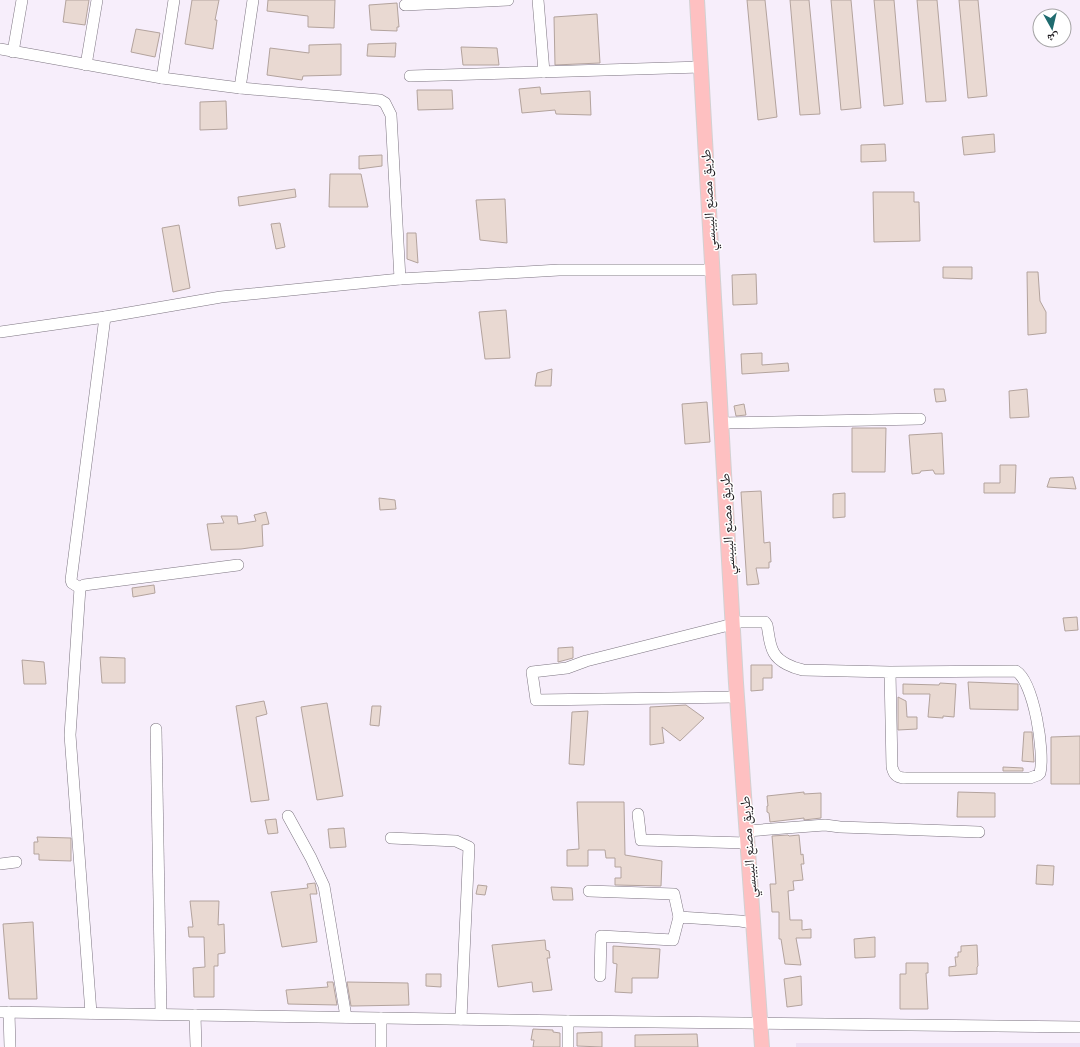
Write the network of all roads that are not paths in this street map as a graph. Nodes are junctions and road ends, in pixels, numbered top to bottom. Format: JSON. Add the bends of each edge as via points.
{"nodes":[{"id":1,"x":22,"y":0,"type":"edge"},
{"id":2,"x":97,"y":0,"type":"edge"},
{"id":3,"x":174,"y":0,"type":"edge"},
{"id":4,"x":253,"y":0,"type":"edge"},
{"id":5,"x":508,"y":0,"type":"edge"},
{"id":6,"x":538,"y":0,"type":"edge"},
{"id":7,"x":697,"y":0,"type":"edge"},
{"id":8,"x":405,"y":5,"type":"dead end"},
{"id":9,"x":0,"y":49,"type":"edge"},
{"id":10,"x":13,"y":52,"type":"junction"},
{"id":11,"x":86,"y":65,"type":"junction"},
{"id":12,"x":701,"y":67,"type":"junction"},
{"id":13,"x":544,"y":72,"type":"junction"},
{"id":14,"x":410,"y":76,"type":"dead end"},
{"id":15,"x":162,"y":78,"type":"junction"},
{"id":16,"x":240,"y":88,"type":"junction"},
{"id":17,"x":712,"y":270,"type":"junction"},
{"id":18,"x":400,"y":279,"type":"junction"},
{"id":19,"x":105,"y":317,"type":"junction"},
{"id":20,"x":0,"y":332,"type":"edge"},
{"id":21,"x":920,"y":419,"type":"dead end"},
{"id":22,"x":721,"y":423,"type":"junction"},
{"id":23,"x":238,"y":565,"type":"dead end"},
{"id":24,"x":80,"y":588,"type":"junction"},
{"id":25,"x":733,"y":623,"type":"junction"},
{"id":26,"x":890,"y":672,"type":"junction"},
{"id":27,"x":737,"y":697,"type":"junction"},
{"id":28,"x":156,"y":729,"type":"dead end"},
{"id":29,"x":638,"y":814,"type":"dead end"},
{"id":30,"x":288,"y":816,"type":"dead end"},
{"id":31,"x":979,"y":832,"type":"dead end"},
{"id":32,"x":747,"y":837,"type":"junction"},
{"id":33,"x":391,"y":838,"type":"dead end"},
{"id":34,"x":16,"y":862,"type":"dead end"},
{"id":35,"x":0,"y":864,"type":"edge"},
{"id":36,"x":589,"y":891,"type":"dead end"},
{"id":37,"x":679,"y":917,"type":"junction"},
{"id":38,"x":753,"y":923,"type":"junction"},
{"id":39,"x":600,"y":976,"type":"dead end"},
{"id":40,"x":5,"y":1012,"type":"edge"},
{"id":41,"x":91,"y":1013,"type":"junction"},
{"id":42,"x":161,"y":1014,"type":"junction"},
{"id":43,"x":195,"y":1015,"type":"junction"},
{"id":44,"x":346,"y":1017,"type":"junction"},
{"id":45,"x":381,"y":1018,"type":"junction"},
{"id":46,"x":461,"y":1019,"type":"junction"},
{"id":47,"x":568,"y":1021,"type":"junction"},
{"id":48,"x":761,"y":1023,"type":"junction"},
{"id":49,"x":1080,"y":1026,"type":"edge"},
{"id":50,"x":10,"y":1047,"type":"edge"},
{"id":51,"x":196,"y":1047,"type":"edge"},
{"id":52,"x":381,"y":1047,"type":"edge"},
{"id":53,"x":568,"y":1047,"type":"edge"},
{"id":54,"x":762,"y":1047,"type":"edge"}],
"edges":[{"from":1,"to":10,"type":"street"},
{"from":2,"to":11,"type":"street"},
{"from":3,"to":15,"type":"street"},
{"from":4,"to":16,"type":"street"},
{"from":5,"to":8,"type":"street"},
{"from":6,"to":13,"type":"street"},
{"from":7,"to":12,"type":"main road","name":"طريق مصنع البيبسي"},
{"from":9,"to":10,"type":"street"},
{"from":10,"to":11,"type":"street"},
{"from":11,"to":15,"type":"street"},
{"from":12,"to":13,"type":"street"},
{"from":12,"to":17,"type":"main road","name":"طريق مصنع البيبسي"},
{"from":13,"to":14,"type":"street"},
{"from":15,"to":16,"type":"street"},
{"from":16,"to":18,"type":"street","via":[[380,100],[385,103],[390,115]]},
{"from":17,"to":18,"type":"street","via":[[559,270]]},
{"from":17,"to":22,"type":"main road","name":"طريق مصنع البيبسي"},
{"from":18,"to":19,"type":"street","via":[[221,297]]},
{"from":19,"to":20,"type":"street"},
{"from":19,"to":24,"type":"street","via":[[71,580]]},
{"from":21,"to":22,"type":"street"},
{"from":22,"to":25,"type":"main road","name":"طريق مصنع البيبسي"},
{"from":23,"to":24,"type":"street","via":[[84,585]]},
{"from":24,"to":41,"type":"street","via":[[70,735]]},
{"from":25,"to":26,"type":"street","via":[[765,622],[773,652],[795,668]]},
{"from":25,"to":27,"type":"main road","name":"طريق مصنع البيبسي"},
{"from":25,"to":27,"type":"street","via":[[567,668],[532,672],[536,700]]},
{"from":26,"to":26,"type":"street","via":[[1019,673],[1033,703],[1038,723],[1038,775],[1030,778],[900,778],[892,768]]},
{"from":27,"to":32,"type":"main road","name":"طريق مصنع البيبسي"},
{"from":28,"to":42,"type":"street"},
{"from":29,"to":32,"type":"street","via":[[641,840]]},
{"from":30,"to":44,"type":"street","via":[[324,886]]},
{"from":31,"to":32,"type":"street","via":[[824,825]]},
{"from":32,"to":38,"type":"main road","name":"طريق مصنع البيبسي"},
{"from":33,"to":46,"type":"street","via":[[456,841],[468,847]]},
{"from":34,"to":35,"type":"street"},
{"from":36,"to":37,"type":"street","via":[[674,894]]},
{"from":37,"to":38,"type":"street"},
{"from":37,"to":39,"type":"street","via":[[673,940],[601,936]]},
{"from":38,"to":48,"type":"main road","name":"طريق مصنع البيبسي"},
{"from":40,"to":41,"type":"street"},
{"from":40,"to":50,"type":"street"},
{"from":41,"to":42,"type":"street"},
{"from":42,"to":43,"type":"street"},
{"from":43,"to":44,"type":"street"},
{"from":43,"to":51,"type":"street"},
{"from":44,"to":45,"type":"street"},
{"from":45,"to":46,"type":"street"},
{"from":45,"to":52,"type":"street"},
{"from":46,"to":47,"type":"street"},
{"from":47,"to":48,"type":"street"},
{"from":47,"to":53,"type":"street"},
{"from":48,"to":49,"type":"street"},
{"from":48,"to":54,"type":"main road","name":"طريق مصنع البيبسي"}]}
